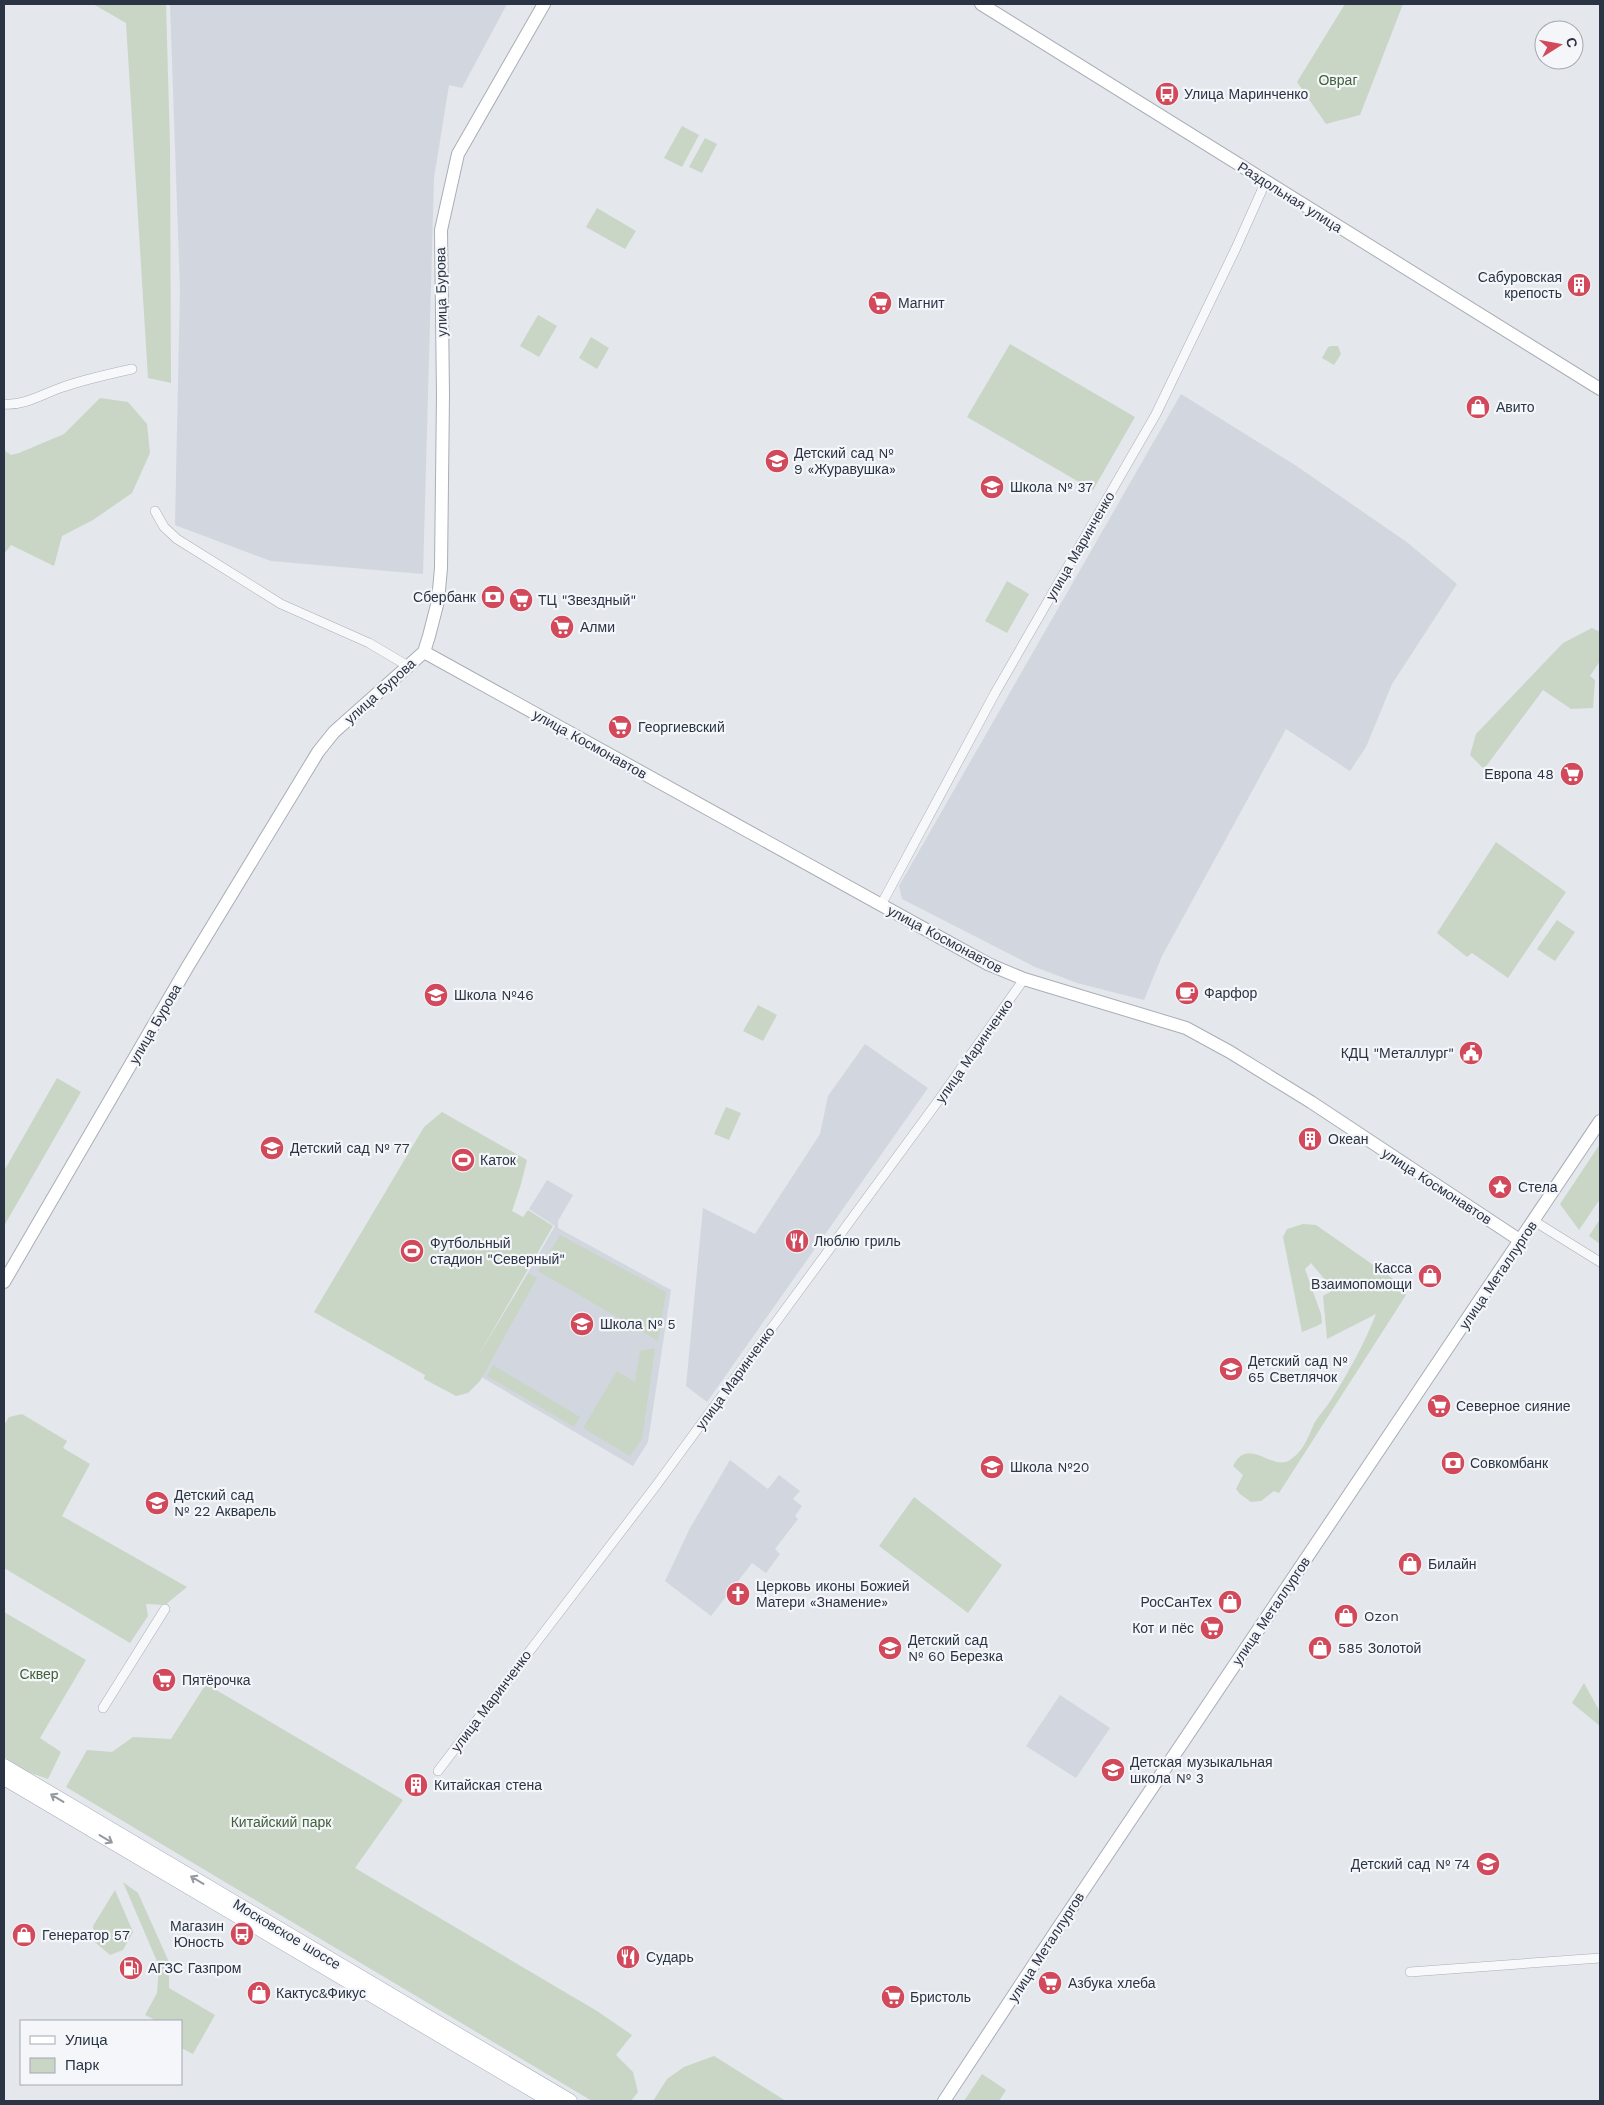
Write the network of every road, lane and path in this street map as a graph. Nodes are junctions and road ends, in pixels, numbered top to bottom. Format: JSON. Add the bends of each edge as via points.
{"nodes":[{"id":1,"x":544,"y":4,"type":"edge"},
{"id":2,"x":981,"y":4,"type":"edge"},
{"id":3,"x":1266,"y":181,"type":"junction"},
{"id":4,"x":132,"y":368,"type":"dead end"},
{"id":5,"x":1600,"y":389,"type":"edge"},
{"id":6,"x":4,"y":404,"type":"edge"},
{"id":7,"x":155,"y":511,"type":"dead end"},
{"id":8,"x":424,"y":652,"type":"junction"},
{"id":9,"x":408,"y":666,"type":"junction"},
{"id":10,"x":881,"y":905,"type":"junction"},
{"id":11,"x":1024,"y":979,"type":"junction"},
{"id":12,"x":1600,"y":1121,"type":"edge"},
{"id":13,"x":1534,"y":1221,"type":"junction"},
{"id":14,"x":1521,"y":1241,"type":"junction"},
{"id":15,"x":1600,"y":1262,"type":"edge"},
{"id":16,"x":4,"y":1282,"type":"edge"},
{"id":17,"x":165,"y":1609,"type":"dead end"},
{"id":18,"x":103,"y":1708,"type":"dead end"},
{"id":19,"x":4,"y":1766,"type":"edge"},
{"id":20,"x":438,"y":1771,"type":"dead end"},
{"id":21,"x":4,"y":1778,"type":"edge"},
{"id":22,"x":1600,"y":1958,"type":"edge"},
{"id":23,"x":1410,"y":1972,"type":"dead end"},
{"id":24,"x":551,"y":2101,"type":"edge"},
{"id":25,"x":570,"y":2101,"type":"edge"},
{"id":26,"x":944,"y":2101,"type":"edge"}],
"edges":[{"from":1,"to":8,"type":"main road","name":"улица Бурова","via":[[458,154],[441,230],[441,568],[438,601]]},
{"from":2,"to":3,"type":"main road","name":"Раздольная улица"},
{"from":3,"to":5,"type":"main road","name":"Раздольная улица"},
{"from":3,"to":10,"type":"street","name":"улица Маринченко","via":[[1156,414],[995,693]]},
{"from":4,"to":6,"type":"street","via":[[30,400]]},
{"from":7,"to":9,"type":"street","via":[[177,539],[281,604],[369,643]]},
{"from":8,"to":9,"type":"main road","name":"улица Бурова"},
{"from":8,"to":10,"type":"main road","name":"улица Космонавтов"},
{"from":9,"to":16,"type":"main road","name":"улица Бурова","via":[[334,732],[318,752],[184,973]]},
{"from":10,"to":11,"type":"main road","name":"улица Космонавтов","via":[[988,964]]},
{"from":11,"to":14,"type":"main road","name":"улица Космонавтов","via":[[1186,1028],[1211,1041],[1311,1102]]},
{"from":11,"to":20,"type":"street","name":"улица Маринченко","via":[[655,1487]]},
{"from":12,"to":13,"type":"main road","name":"улица Металлургов"},
{"from":13,"to":14,"type":"main road","name":"улица Металлургов"},
{"from":13,"to":15,"type":"street"},
{"from":14,"to":26,"type":"main road","name":"улица Металлургов"},
{"from":17,"to":18,"type":"street"},
{"from":25,"to":19,"type":"main road","name":"Московское шоссе","one_way":true},
{"from":21,"to":24,"type":"main road","name":"Московское шоссе","one_way":true},
{"from":22,"to":23,"type":"street"}]}
